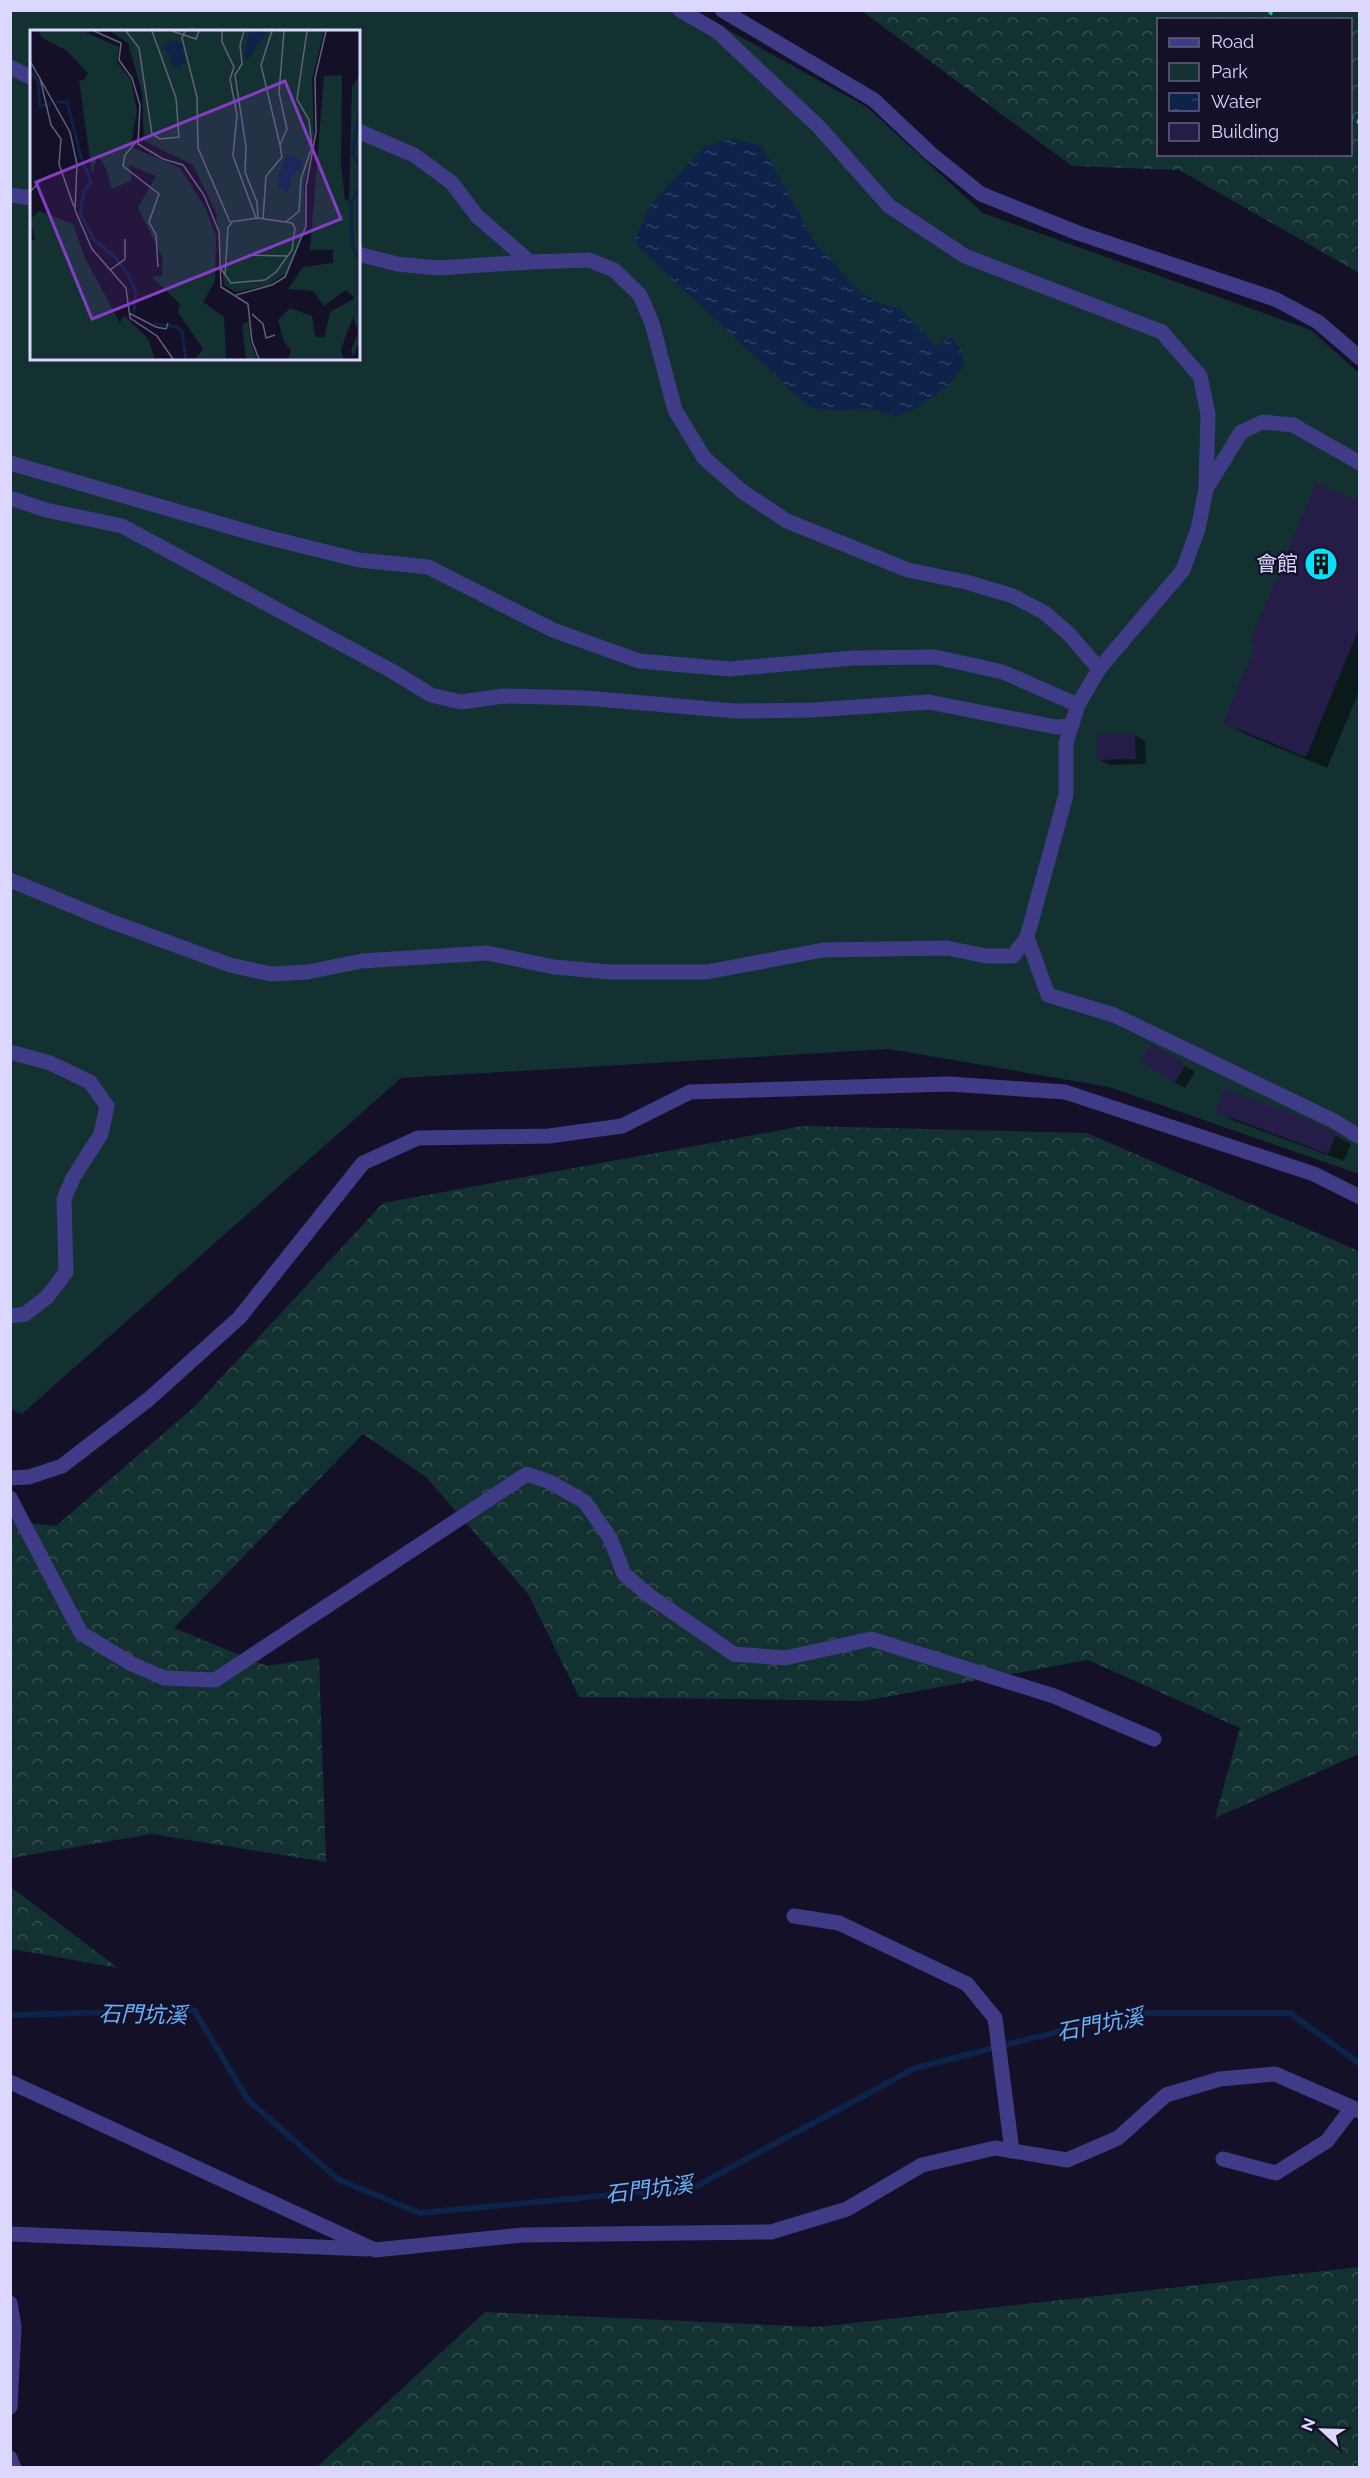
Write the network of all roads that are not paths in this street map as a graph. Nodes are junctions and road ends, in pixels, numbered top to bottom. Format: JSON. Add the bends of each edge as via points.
{"nodes":[{"id":1,"x":680,"y":10,"type":"edge"},
{"id":2,"x":722,"y":10,"type":"edge"},
{"id":3,"x":10,"y":67,"type":"edge"},
{"id":4,"x":30,"y":77,"type":"edge"},
{"id":5,"x":360,"y":132,"type":"edge"},
{"id":6,"x":10,"y":195,"type":"edge"},
{"id":7,"x":30,"y":198,"type":"edge"},
{"id":8,"x":360,"y":255,"type":"edge"},
{"id":9,"x":530,"y":262,"type":"junction"},
{"id":10,"x":1359,"y":358,"type":"edge"},
{"id":11,"x":10,"y":463,"type":"edge"},
{"id":12,"x":1359,"y":463,"type":"edge"},
{"id":13,"x":1206,"y":489,"type":"junction"},
{"id":14,"x":10,"y":498,"type":"edge"},
{"id":15,"x":1099,"y":669,"type":"junction"},
{"id":16,"x":1078,"y":705,"type":"junction"},
{"id":17,"x":1071,"y":726,"type":"junction"},
{"id":18,"x":10,"y":880,"type":"edge"},
{"id":19,"x":1027,"y":938,"type":"junction"},
{"id":20,"x":10,"y":1052,"type":"edge"},
{"id":21,"x":1359,"y":1137,"type":"edge"},
{"id":22,"x":1359,"y":1197,"type":"edge"},
{"id":23,"x":10,"y":1316,"type":"edge"},
{"id":24,"x":10,"y":1478,"type":"edge"},
{"id":25,"x":10,"y":1498,"type":"edge"},
{"id":26,"x":1154,"y":1739,"type":"dead end"},
{"id":27,"x":794,"y":1916,"type":"dead end"},
{"id":28,"x":10,"y":2082,"type":"edge"},
{"id":29,"x":1355,"y":2110,"type":"edge"},
{"id":30,"x":1012,"y":2151,"type":"junction"},
{"id":31,"x":1223,"y":2159,"type":"dead end"},
{"id":32,"x":10,"y":2234,"type":"edge"},
{"id":33,"x":375,"y":2250,"type":"junction"},
{"id":34,"x":10,"y":2303,"type":"edge"},
{"id":35,"x":10,"y":2407,"type":"edge"},
{"id":36,"x":10,"y":2458,"type":"edge"},
{"id":37,"x":14,"y":2468,"type":"edge"}],
"edges":[{"from":1,"to":13,"type":"street","via":[[718,32],[819,127],[889,206],[965,256],[1162,332],[1200,376],[1208,414]]},
{"from":2,"to":10,"type":"street","via":[[874,100],[981,194],[1078,233],[1275,299],[1318,322]]},
{"from":3,"to":4,"type":"street"},
{"from":5,"to":9,"type":"street","via":[[414,155],[452,183],[477,216]]},
{"from":6,"to":7,"type":"street"},
{"from":8,"to":9,"type":"street","via":[[397,264],[438,268]]},
{"from":9,"to":15,"type":"street","via":[[589,260],[614,270],[640,295],[652,323],[675,410],[704,458],[743,492],[787,521],[908,570],[1013,596],[1045,612]]},
{"from":11,"to":16,"type":"street","via":[[359,560],[428,567],[553,630],[639,661],[729,669],[853,658],[935,657],[1003,672]]},
{"from":12,"to":13,"type":"street","via":[[1293,425],[1263,422],[1241,432]]},
{"from":13,"to":15,"type":"street","via":[[1198,529],[1183,570]]},
{"from":14,"to":17,"type":"street","via":[[122,526],[431,695],[461,702],[504,696],[586,698],[735,711],[929,702],[1056,727]]},
{"from":15,"to":16,"type":"street"},
{"from":16,"to":17,"type":"street"},
{"from":17,"to":19,"type":"street","via":[[1066,743],[1066,795]]},
{"from":18,"to":19,"type":"street","via":[[219,961],[271,974],[308,972],[362,961],[487,953],[554,967],[609,972],[707,972],[823,950],[947,948],[986,956],[1013,956]]},
{"from":19,"to":21,"type":"street","via":[[1048,995],[1114,1015],[1334,1121]]},
{"from":20,"to":23,"type":"street","via":[[50,1063],[90,1082],[107,1106],[101,1134],[64,1199],[66,1272],[47,1297],[25,1314]]},
{"from":22,"to":24,"type":"street","via":[[1314,1174],[1065,1092],[948,1084],[690,1092],[622,1126],[549,1136],[418,1138],[363,1163],[239,1318],[149,1399],[62,1466],[30,1477]]},
{"from":25,"to":26,"type":"street","via":[[81,1633],[130,1663],[164,1678],[215,1680],[526,1474],[550,1482],[585,1502],[610,1538],[624,1574],[734,1654],[785,1658],[871,1639],[1054,1696]]},
{"from":27,"to":30,"type":"street","via":[[839,1923],[967,1984],[995,2018]]},
{"from":28,"to":33,"type":"street"},
{"from":29,"to":30,"type":"street","via":[[1275,2074],[1220,2079],[1166,2095],[1118,2138],[1067,2160]]},
{"from":29,"to":31,"type":"street","via":[[1327,2141],[1276,2173]]},
{"from":30,"to":33,"type":"street","via":[[995,2148],[922,2164],[847,2209],[771,2232],[523,2235]]},
{"from":32,"to":33,"type":"street"},
{"from":34,"to":35,"type":"street","via":[[14,2327]]},
{"from":36,"to":37,"type":"street"}]}
